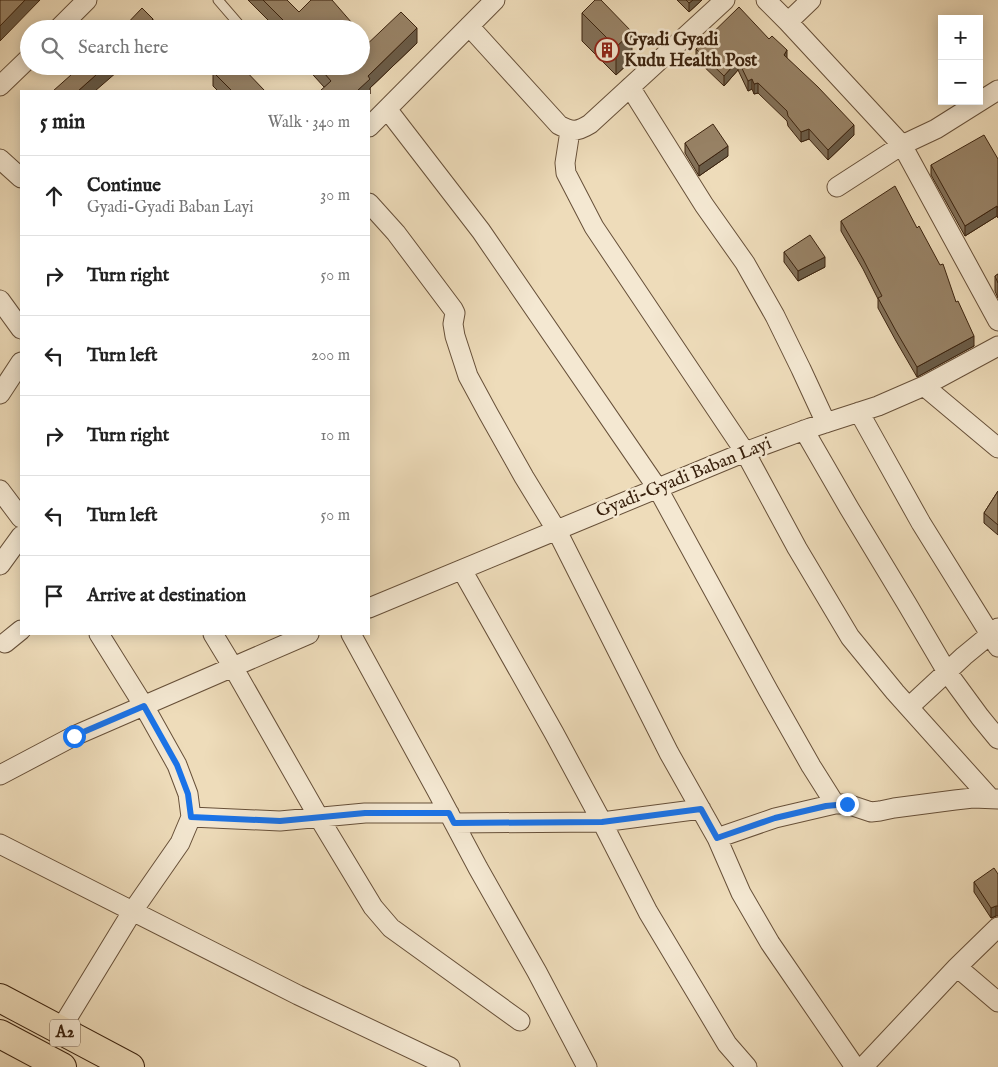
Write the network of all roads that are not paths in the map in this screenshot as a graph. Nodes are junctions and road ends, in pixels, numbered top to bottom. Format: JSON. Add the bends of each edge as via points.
{"nodes":[{"id":1,"x":87,"y":0,"type":"edge"},
{"id":2,"x":218,"y":0,"type":"edge"},
{"id":3,"x":495,"y":0,"type":"edge"},
{"id":4,"x":725,"y":0,"type":"edge"},
{"id":5,"x":766,"y":0,"type":"edge"},
{"id":6,"x":811,"y":0,"type":"edge"},
{"id":7,"x":67,"y":20,"type":"edge"},
{"id":8,"x":235,"y":20,"type":"edge"},
{"id":9,"x":788,"y":22,"type":"junction"},
{"id":10,"x":469,"y":26,"type":"junction"},
{"id":11,"x":20,"y":67,"type":"edge"},
{"id":12,"x":0,"y":86,"type":"edge"},
{"id":13,"x":630,"y":87,"type":"junction"},
{"id":14,"x":995,"y":98,"type":"edge"},
{"id":15,"x":387,"y":108,"type":"junction"},
{"id":16,"x":370,"y":126,"type":"edge"},
{"id":17,"x":570,"y":131,"type":"junction"},
{"id":18,"x":902,"y":145,"type":"junction"},
{"id":19,"x":0,"y":159,"type":"edge"},
{"id":20,"x":20,"y":177,"type":"edge"},
{"id":21,"x":837,"y":187,"type":"dead end"},
{"id":22,"x":370,"y":204,"type":"edge"},
{"id":23,"x":0,"y":300,"type":"edge"},
{"id":24,"x":998,"y":321,"type":"edge"},
{"id":25,"x":20,"y":328,"type":"edge"},
{"id":26,"x":998,"y":346,"type":"edge"},
{"id":27,"x":20,"y":364,"type":"edge"},
{"id":28,"x":924,"y":386,"type":"junction"},
{"id":29,"x":0,"y":394,"type":"edge"},
{"id":30,"x":859,"y":412,"type":"junction"},
{"id":31,"x":826,"y":423,"type":"junction"},
{"id":32,"x":804,"y":430,"type":"junction"},
{"id":33,"x":998,"y":448,"type":"edge"},
{"id":34,"x":745,"y":452,"type":"junction"},
{"id":35,"x":658,"y":489,"type":"junction"},
{"id":36,"x":0,"y":490,"type":"edge"},
{"id":37,"x":20,"y":517,"type":"edge"},
{"id":38,"x":557,"y":531,"type":"junction"},
{"id":39,"x":20,"y":537,"type":"edge"},
{"id":40,"x":0,"y":565,"type":"edge"},
{"id":41,"x":462,"y":570,"type":"junction"},
{"id":42,"x":370,"y":608,"type":"edge"},
{"id":43,"x":20,"y":631,"type":"edge"},
{"id":44,"x":100,"y":635,"type":"edge"},
{"id":45,"x":214,"y":635,"type":"edge"},
{"id":46,"x":307,"y":635,"type":"edge"},
{"id":47,"x":353,"y":635,"type":"edge"},
{"id":48,"x":996,"y":637,"type":"edge"},
{"id":49,"x":5,"y":643,"type":"dead end"},
{"id":50,"x":233,"y":666,"type":"junction"},
{"id":51,"x":947,"y":672,"type":"junction"},
{"id":52,"x":144,"y":706,"type":"junction"},
{"id":53,"x":909,"y":707,"type":"junction"},
{"id":54,"x":998,"y":739,"type":"edge"},
{"id":55,"x":0,"y":775,"type":"edge"},
{"id":56,"x":995,"y":799,"type":"edge"},
{"id":57,"x":835,"y":804,"type":"junction"},
{"id":58,"x":701,"y":809,"type":"junction"},
{"id":59,"x":318,"y":816,"type":"junction"},
{"id":60,"x":191,"y":817,"type":"junction"},
{"id":61,"x":452,"y":818,"type":"junction"},
{"id":62,"x":602,"y":822,"type":"junction"},
{"id":63,"x":717,"y":838,"type":"junction"},
{"id":64,"x":0,"y":844,"type":"edge"},
{"id":65,"x":132,"y":912,"type":"junction"},
{"id":66,"x":998,"y":927,"type":"edge"},
{"id":67,"x":957,"y":967,"type":"junction"},
{"id":68,"x":0,"y":998,"type":"edge"},
{"id":69,"x":998,"y":1002,"type":"edge"},
{"id":70,"x":520,"y":1021,"type":"dead end"},
{"id":71,"x":60,"y":1030,"type":"junction"},
{"id":72,"x":0,"y":1034,"type":"edge"},
{"id":73,"x":62,"y":1067,"type":"edge"},
{"id":74,"x":130,"y":1067,"type":"edge"},
{"id":75,"x":450,"y":1067,"type":"edge"},
{"id":76,"x":588,"y":1067,"type":"edge"},
{"id":77,"x":747,"y":1067,"type":"edge"},
{"id":78,"x":856,"y":1067,"type":"edge"},
{"id":79,"x":863,"y":1067,"type":"edge"}],
"edges":[{"from":1,"to":7,"type":"street"},
{"from":2,"to":8,"type":"lane"},
{"from":3,"to":10,"type":"street"},
{"from":4,"to":13,"type":"street"},
{"from":5,"to":9,"type":"street"},
{"from":6,"to":9,"type":"street"},
{"from":9,"to":18,"type":"street"},
{"from":10,"to":15,"type":"street"},
{"from":10,"to":17,"type":"street","via":[[559,126]]},
{"from":11,"to":12,"type":"street"},
{"from":13,"to":17,"type":"street","via":[[590,124],[581,130]]},
{"from":13,"to":31,"type":"street","via":[[745,264],[775,316]]},
{"from":14,"to":18,"type":"street"},
{"from":15,"to":16,"type":"street"},
{"from":15,"to":35,"type":"street","via":[[487,239]]},
{"from":17,"to":34,"type":"street","via":[[566,173],[594,227]]},
{"from":18,"to":21,"type":"street"},
{"from":18,"to":24,"type":"street"},
{"from":19,"to":20,"type":"street"},
{"from":22,"to":38,"type":"street","via":[[453,309],[455,336],[468,376]]},
{"from":23,"to":25,"type":"street"},
{"from":26,"to":28,"type":"street","name":"Gyadi-Gyadi Baban Layi"},
{"from":27,"to":29,"type":"street"},
{"from":28,"to":30,"type":"street","name":"Gyadi-Gyadi Baban Layi"},
{"from":28,"to":33,"type":"street"},
{"from":30,"to":31,"type":"street","name":"Gyadi-Gyadi Baban Layi"},
{"from":30,"to":48,"type":"street","via":[[921,523]]},
{"from":31,"to":32,"type":"street","name":"Gyadi-Gyadi Baban Layi"},
{"from":32,"to":34,"type":"street","name":"Gyadi-Gyadi Baban Layi"},
{"from":32,"to":51,"type":"street"},
{"from":34,"to":35,"type":"street","name":"Gyadi-Gyadi Baban Layi"},
{"from":34,"to":53,"type":"street","via":[[850,637]]},
{"from":35,"to":38,"type":"street","name":"Gyadi-Gyadi Baban Layi"},
{"from":35,"to":57,"type":"street","via":[[768,690]]},
{"from":36,"to":37,"type":"street"},
{"from":38,"to":41,"type":"street","name":"Gyadi-Gyadi Baban Layi"},
{"from":38,"to":58,"type":"street","via":[[669,753]]},
{"from":39,"to":40,"type":"street"},
{"from":41,"to":42,"type":"street","name":"Gyadi-Gyadi Baban Layi"},
{"from":41,"to":62,"type":"street"},
{"from":43,"to":49,"type":"street"},
{"from":44,"to":52,"type":"street"},
{"from":45,"to":50,"type":"street"},
{"from":46,"to":50,"type":"street"},
{"from":47,"to":61,"type":"street"},
{"from":48,"to":51,"type":"street","via":[[964,656]]},
{"from":50,"to":52,"type":"street"},
{"from":50,"to":59,"type":"street"},
{"from":51,"to":53,"type":"street"},
{"from":51,"to":54,"type":"street"},
{"from":52,"to":55,"type":"street","via":[[74,736]]},
{"from":52,"to":60,"type":"street","via":[[177,765],[188,794]]},
{"from":53,"to":56,"type":"street"},
{"from":56,"to":57,"type":"street","via":[[973,798],[871,812],[847,804]]},
{"from":57,"to":63,"type":"street","via":[[775,818]]},
{"from":58,"to":62,"type":"street"},
{"from":58,"to":63,"type":"street"},
{"from":59,"to":60,"type":"street","via":[[280,821]]},
{"from":59,"to":61,"type":"street","via":[[365,813]]},
{"from":59,"to":70,"type":"street","via":[[373,907],[391,928]]},
{"from":60,"to":65,"type":"street","via":[[180,843]]},
{"from":61,"to":62,"type":"street"},
{"from":61,"to":76,"type":"street"},
{"from":62,"to":77,"type":"street","via":[[648,912],[727,1044]]},
{"from":63,"to":78,"type":"street","via":[[741,893],[770,942]]},
{"from":64,"to":65,"type":"street"},
{"from":65,"to":71,"type":"street"},
{"from":65,"to":75,"type":"street"},
{"from":66,"to":67,"type":"street"},
{"from":67,"to":69,"type":"street"},
{"from":67,"to":79,"type":"street"},
{"from":68,"to":71,"type":"highway","number":"A2"},
{"from":71,"to":74,"type":"highway","number":"A2"},
{"from":72,"to":73,"type":"highway","number":"A2"}]}
